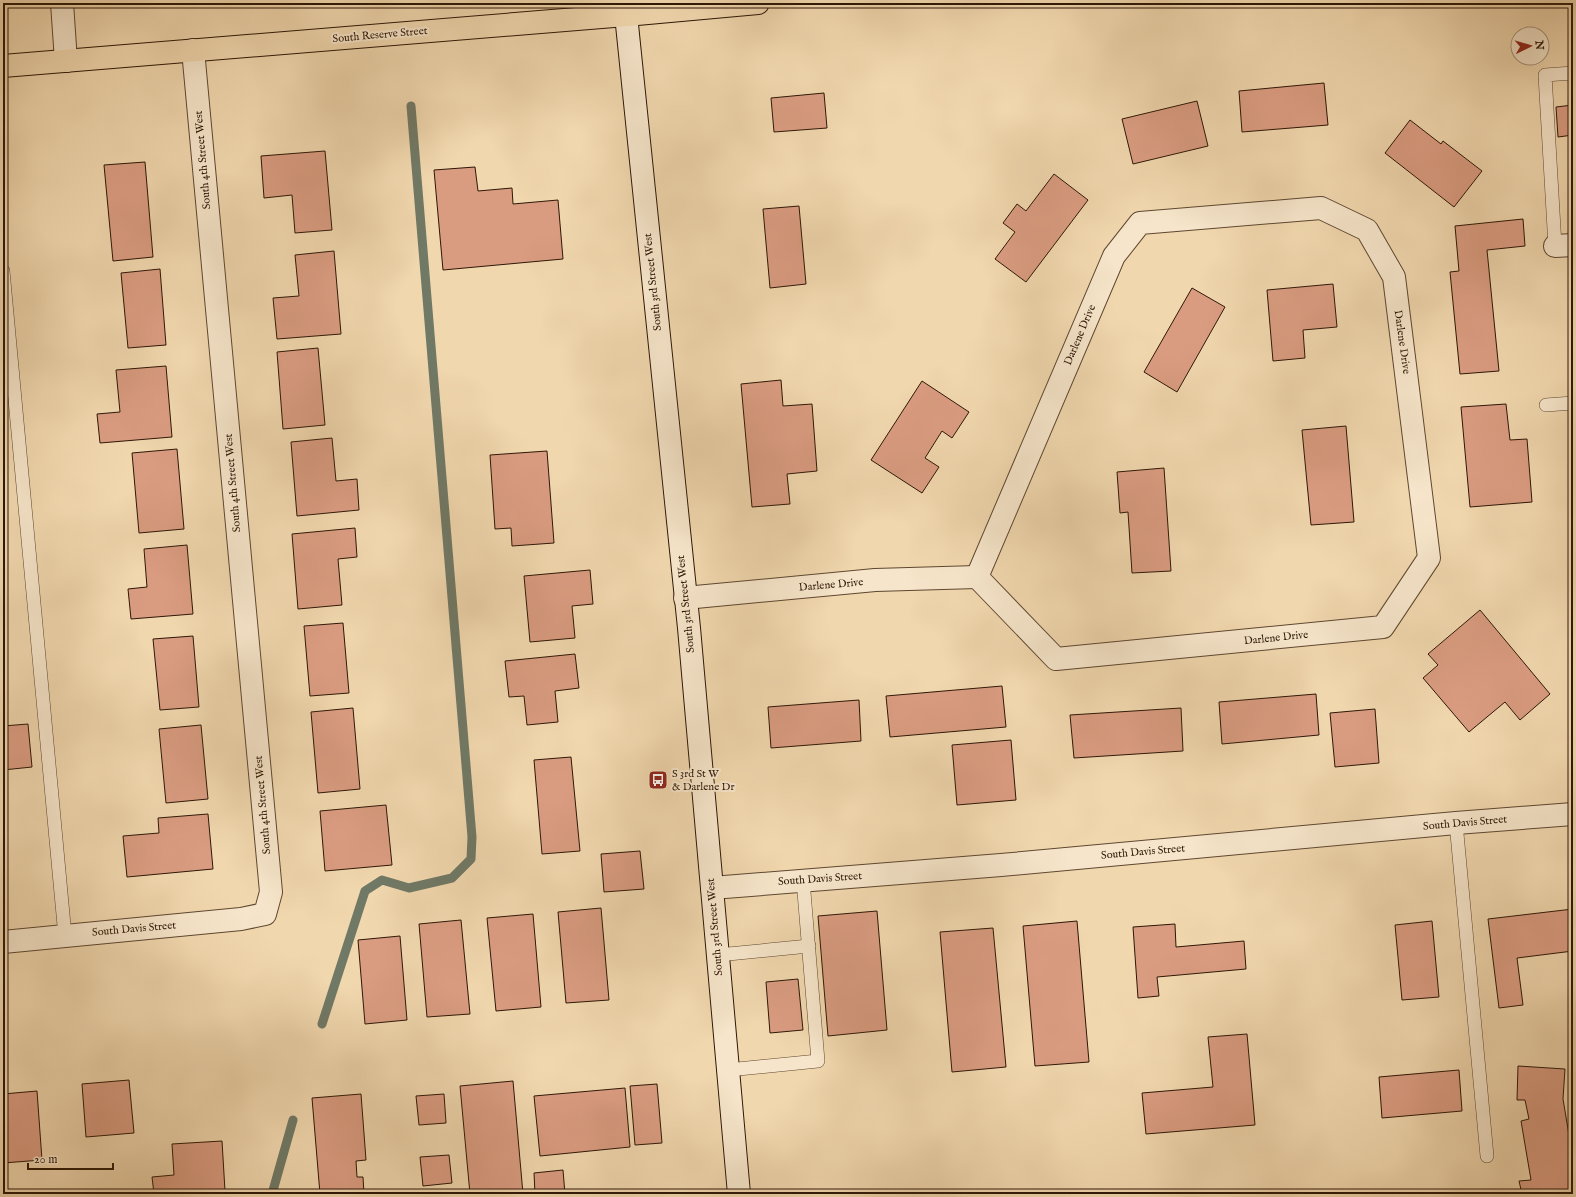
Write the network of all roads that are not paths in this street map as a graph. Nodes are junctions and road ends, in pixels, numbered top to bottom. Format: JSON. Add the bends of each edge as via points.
{"nodes":[{"id":1,"x":62,"y":3,"type":"edge"},
{"id":2,"x":758,"y":3,"type":"edge"},
{"id":3,"x":626,"y":15,"type":"junction"},
{"id":4,"x":193,"y":50,"type":"junction"},
{"id":5,"x":66,"y":61,"type":"junction"},
{"id":6,"x":3,"y":66,"type":"edge"},
{"id":7,"x":1573,"y":73,"type":"edge"},
{"id":8,"x":1564,"y":246,"type":"edge"},
{"id":9,"x":3,"y":271,"type":"edge"},
{"id":10,"x":1573,"y":403,"type":"edge"},
{"id":11,"x":1546,"y":405,"type":"dead end"},
{"id":12,"x":977,"y":577,"type":"junction"},
{"id":13,"x":685,"y":598,"type":"junction"},
{"id":14,"x":1573,"y":814,"type":"edge"},
{"id":15,"x":1456,"y":823,"type":"junction"},
{"id":16,"x":803,"y":880,"type":"junction"},
{"id":17,"x":712,"y":888,"type":"junction"},
{"id":18,"x":265,"y":914,"type":"joint"},
{"id":19,"x":65,"y":936,"type":"junction"},
{"id":20,"x":3,"y":942,"type":"edge"},
{"id":21,"x":809,"y":946,"type":"junction"},
{"id":22,"x":718,"y":955,"type":"junction"},
{"id":23,"x":728,"y":1070,"type":"junction"},
{"id":24,"x":1486,"y":1156,"type":"dead end"},
{"id":25,"x":739,"y":1194,"type":"edge"}],
"edges":[{"from":1,"to":5,"type":"street"},
{"from":2,"to":3,"type":"highway","name":"South Reserve Street"},
{"from":3,"to":4,"type":"highway","name":"South Reserve Street"},
{"from":3,"to":13,"type":"street","name":"South 3rd Street West"},
{"from":4,"to":5,"type":"highway","name":"South Reserve Street"},
{"from":4,"to":18,"type":"street","name":"South 4th Street West","via":[[271,892]]},
{"from":5,"to":6,"type":"highway","name":"South Reserve Street"},
{"from":7,"to":8,"type":"lane","via":[[1545,75]]},
{"from":9,"to":19,"type":"lane"},
{"from":10,"to":11,"type":"lane"},
{"from":12,"to":12,"type":"street","name":"Darlene Drive","via":[[1056,659],[1383,627],[1430,558],[1394,277],[1367,230],[1321,208],[1140,223],[1114,256]]},
{"from":12,"to":13,"type":"street","name":"Darlene Drive","via":[[876,580]]},
{"from":13,"to":17,"type":"street","name":"South 3rd Street West"},
{"from":14,"to":15,"type":"street","name":"South Davis Street"},
{"from":15,"to":16,"type":"street","name":"South Davis Street","via":[[1001,865]]},
{"from":15,"to":24,"type":"lane"},
{"from":16,"to":17,"type":"street","name":"South Davis Street"},
{"from":16,"to":21,"type":"lane"},
{"from":17,"to":22,"type":"street","name":"South 3rd Street West"},
{"from":18,"to":19,"type":"street","name":"South Davis Street","via":[[241,919]]},
{"from":19,"to":20,"type":"street","name":"South Davis Street"},
{"from":21,"to":22,"type":"lane"},
{"from":21,"to":23,"type":"lane","via":[[818,1061]]},
{"from":22,"to":23,"type":"street","name":"South 3rd Street West"},
{"from":23,"to":25,"type":"street","name":"South 3rd Street West"}]}
